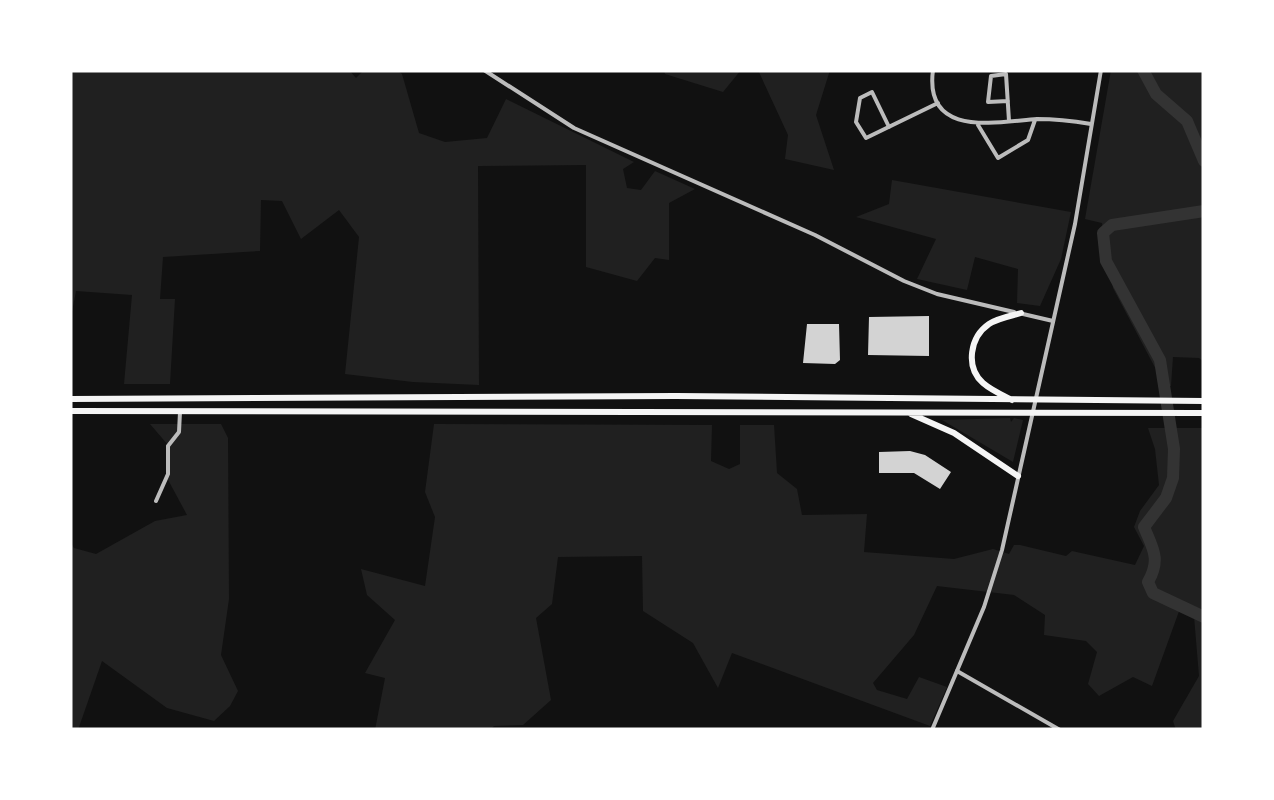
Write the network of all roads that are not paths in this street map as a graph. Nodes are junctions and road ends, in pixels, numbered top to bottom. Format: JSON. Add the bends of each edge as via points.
{"nodes":[{"id":1,"x":484,"y":70,"type":"edge"},
{"id":2,"x":934,"y":70,"type":"edge"},
{"id":3,"x":1101,"y":70,"type":"edge"},
{"id":4,"x":1008,"y":101,"type":"junction"},
{"id":5,"x":938,"y":103,"type":"junction"},
{"id":6,"x":1036,"y":120,"type":"junction"},
{"id":7,"x":1009,"y":121,"type":"junction"},
{"id":8,"x":978,"y":124,"type":"junction"},
{"id":9,"x":1092,"y":124,"type":"junction"},
{"id":10,"x":889,"y":127,"type":"junction"},
{"id":11,"x":1021,"y":314,"type":"junction"},
{"id":12,"x":1053,"y":321,"type":"junction"},
{"id":13,"x":70,"y":399,"type":"edge"},
{"id":14,"x":1013,"y":400,"type":"junction"},
{"id":15,"x":1035,"y":400,"type":"junction"},
{"id":16,"x":1200,"y":401,"type":"edge"},
{"id":17,"x":70,"y":411,"type":"edge"},
{"id":18,"x":180,"y":412,"type":"junction"},
{"id":19,"x":905,"y":412,"type":"junction"},
{"id":20,"x":1032,"y":412,"type":"junction"},
{"id":21,"x":1202,"y":413,"type":"edge"},
{"id":22,"x":1018,"y":476,"type":"junction"},
{"id":23,"x":156,"y":502,"type":"dead end"},
{"id":24,"x":957,"y":671,"type":"junction"},
{"id":25,"x":932,"y":730,"type":"edge"},
{"id":26,"x":1060,"y":730,"type":"edge"}],
"edges":[{"from":1,"to":11,"type":"street","via":[[574,128],[904,282]]},
{"from":2,"to":5,"type":"street"},
{"from":3,"to":9,"type":"street"},
{"from":4,"to":4,"type":"street","via":[[1006,74],[991,76],[988,102]]},
{"from":4,"to":7,"type":"street"},
{"from":5,"to":8,"type":"street","via":[[957,120]]},
{"from":5,"to":10,"type":"street"},
{"from":6,"to":7,"type":"street"},
{"from":6,"to":8,"type":"street","via":[[1028,140],[998,158]]},
{"from":6,"to":9,"type":"street"},
{"from":7,"to":8,"type":"street"},
{"from":9,"to":12,"type":"street"},
{"from":10,"to":10,"type":"street","via":[[866,138],[856,122],[860,98],[872,92]]},
{"from":11,"to":12,"type":"street"},
{"from":11,"to":14,"type":"highway","via":[[988,325],[972,352],[978,378]]},
{"from":12,"to":15,"type":"street"},
{"from":13,"to":14,"type":"highway"},
{"from":14,"to":15,"type":"highway"},
{"from":15,"to":16,"type":"highway"},
{"from":15,"to":20,"type":"street"},
{"from":17,"to":18,"type":"highway"},
{"from":18,"to":19,"type":"highway"},
{"from":18,"to":23,"type":"street"},
{"from":19,"to":20,"type":"highway"},
{"from":19,"to":22,"type":"highway","via":[[954,433]]},
{"from":20,"to":21,"type":"highway"},
{"from":20,"to":22,"type":"street"},
{"from":22,"to":24,"type":"street","via":[[1002,550]]},
{"from":24,"to":25,"type":"street"},
{"from":24,"to":26,"type":"street"}]}
